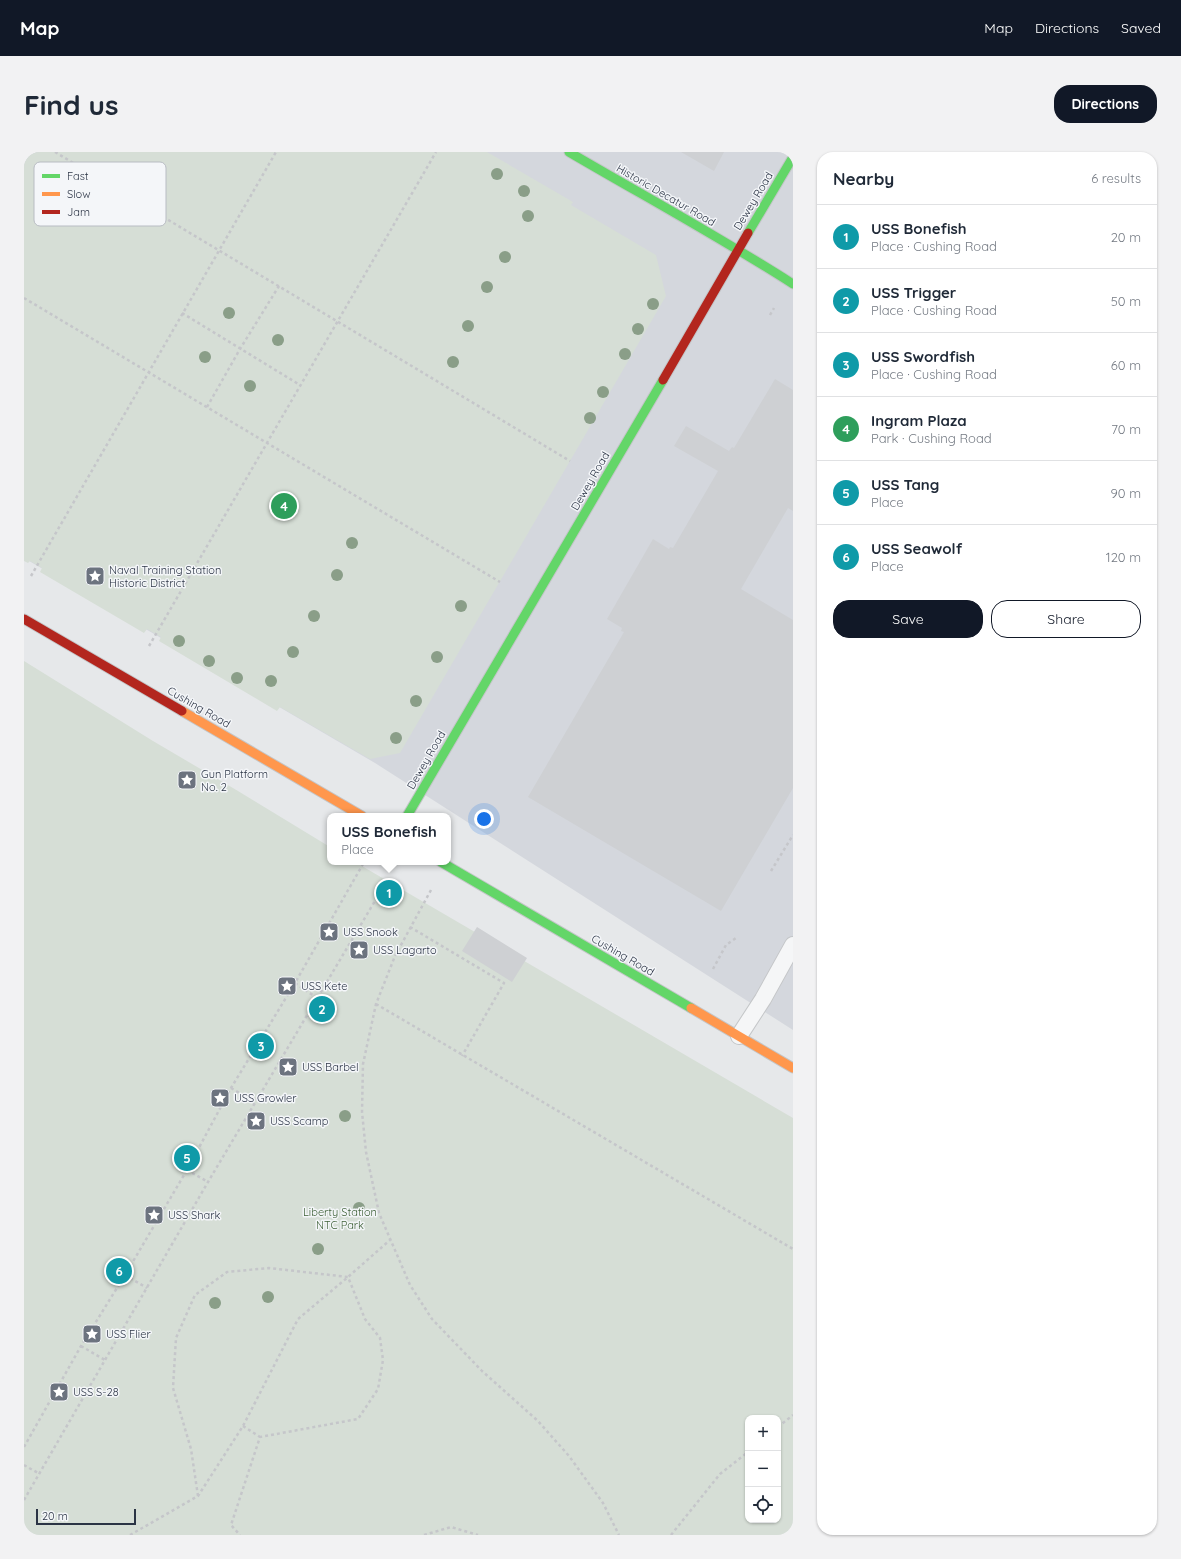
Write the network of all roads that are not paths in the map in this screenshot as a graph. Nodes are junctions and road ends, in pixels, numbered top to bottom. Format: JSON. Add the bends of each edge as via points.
{"nodes":[{"id":1,"x":569,"y":152,"type":"edge"},
{"id":2,"x":793,"y":157,"type":"edge"},
{"id":3,"x":738,"y":249,"type":"junction"},
{"id":4,"x":793,"y":284,"type":"edge"},
{"id":5,"x":24,"y":619,"type":"edge"},
{"id":6,"x":357,"y":813,"type":"edge"},
{"id":7,"x":409,"y":813,"type":"edge"},
{"id":8,"x":447,"y":865,"type":"edge"},
{"id":9,"x":793,"y":945,"type":"edge"},
{"id":10,"x":738,"y":1036,"type":"junction"},
{"id":11,"x":793,"y":1068,"type":"edge"}],
"edges":[{"from":1,"to":3,"type":"street","name":"Historic Decatur Road"},
{"from":2,"to":3,"type":"street","name":"Dewey Road"},
{"from":3,"to":4,"type":"street","name":"Historic Decatur Road"},
{"from":3,"to":7,"type":"street","name":"Dewey Road"},
{"from":5,"to":6,"type":"street","name":"Cushing Road"},
{"from":8,"to":10,"type":"street","name":"Cushing Road"},
{"from":9,"to":10,"type":"lane","via":[[763,999]]},
{"from":10,"to":11,"type":"street","name":"Cushing Road"}]}
